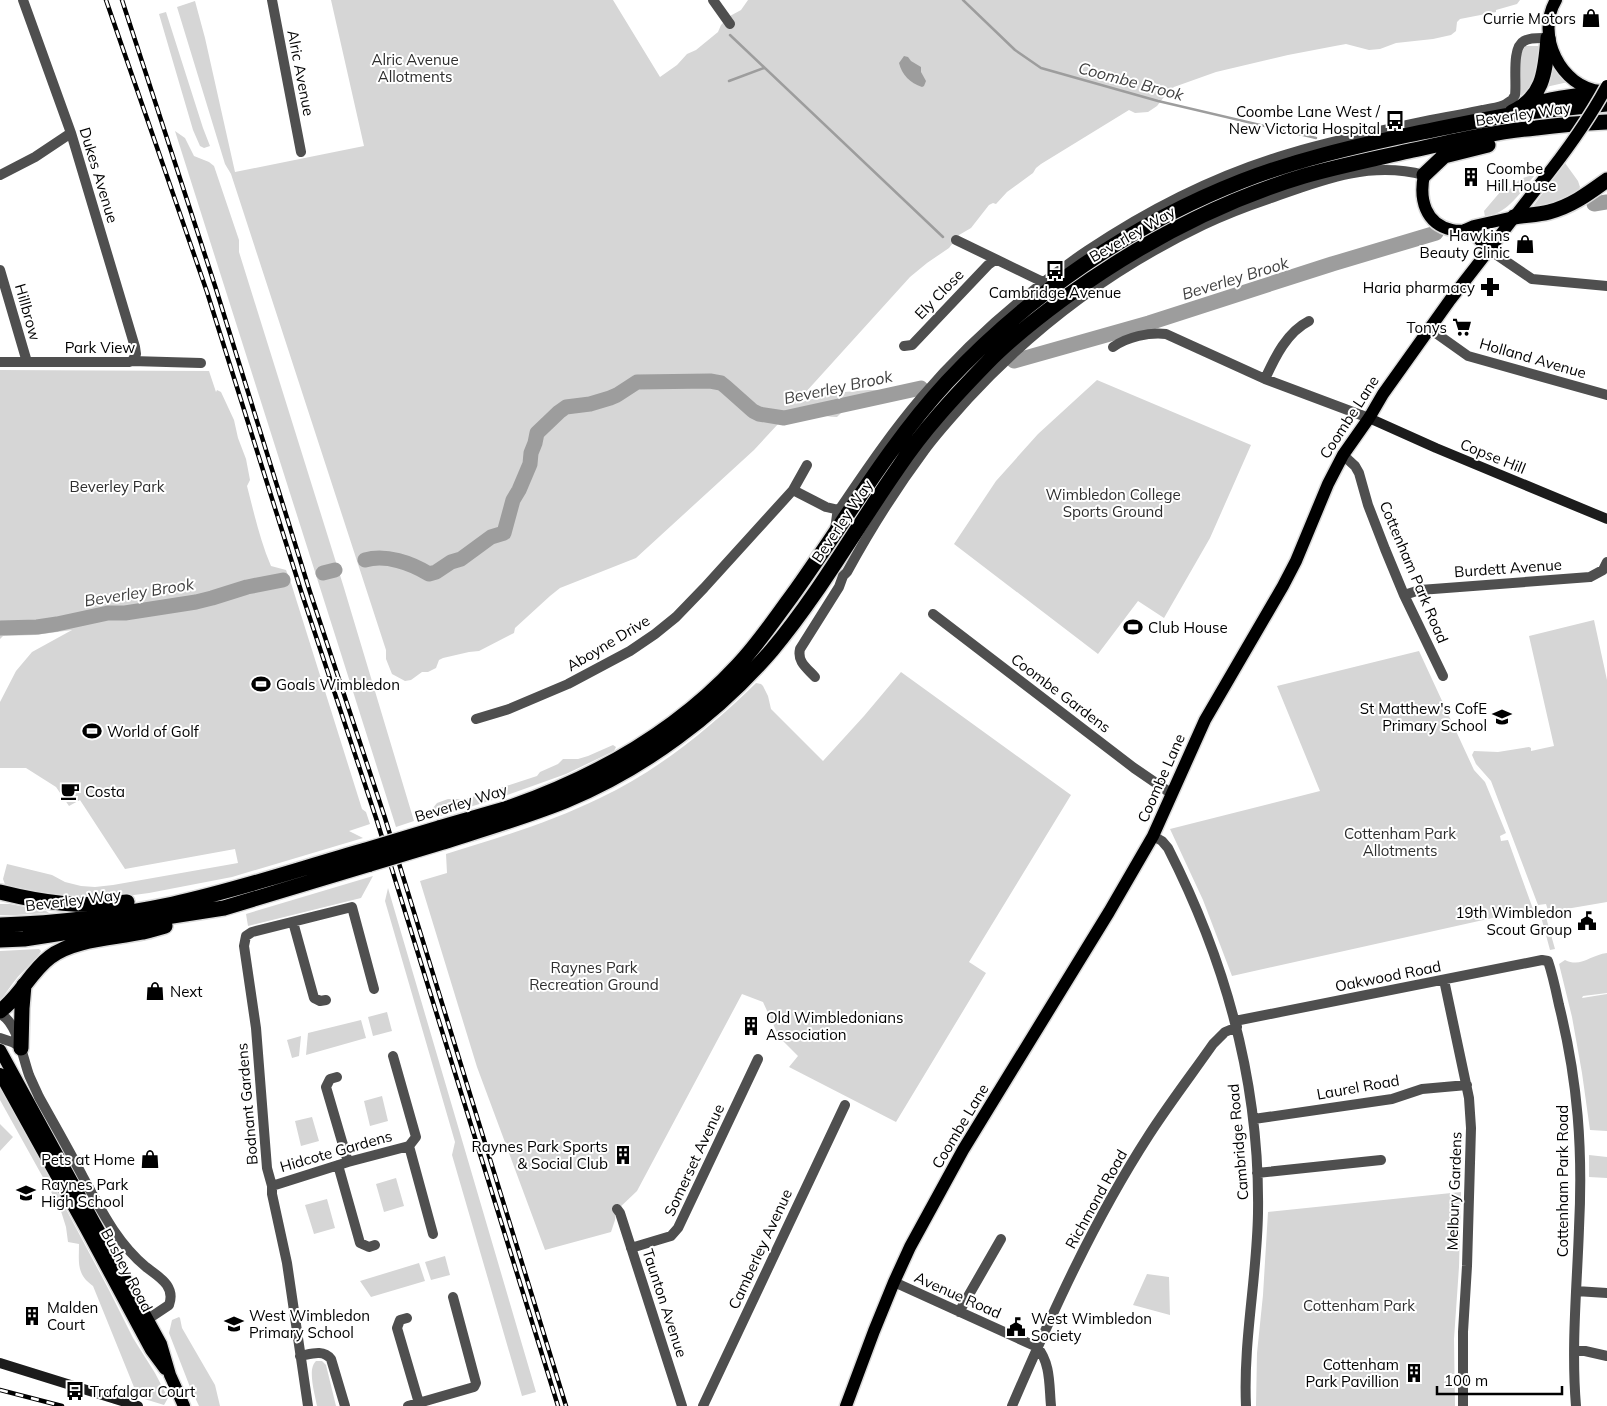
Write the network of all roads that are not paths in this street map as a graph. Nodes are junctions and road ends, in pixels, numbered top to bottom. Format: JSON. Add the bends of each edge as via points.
{"nodes":[{"id":1,"x":23,"y":0,"type":"edge"},
{"id":2,"x":272,"y":0,"type":"edge"},
{"id":3,"x":713,"y":0,"type":"edge"},
{"id":4,"x":1556,"y":0,"type":"edge"},
{"id":5,"x":730,"y":24,"type":"dead end"},
{"id":6,"x":1548,"y":38,"type":"junction"},
{"id":7,"x":1607,"y":86,"type":"edge"},
{"id":8,"x":1607,"y":92,"type":"edge"},
{"id":9,"x":1607,"y":104,"type":"edge"},
{"id":10,"x":1528,"y":109,"type":"junction"},
{"id":11,"x":1606,"y":122,"type":"edge"},
{"id":12,"x":1513,"y":131,"type":"junction"},
{"id":13,"x":71,"y":133,"type":"junction"},
{"id":14,"x":301,"y":152,"type":"dead end"},
{"id":15,"x":1359,"y":162,"type":"junction"},
{"id":16,"x":0,"y":175,"type":"edge"},
{"id":17,"x":1424,"y":175,"type":"junction"},
{"id":18,"x":1607,"y":180,"type":"edge"},
{"id":19,"x":1514,"y":217,"type":"junction"},
{"id":20,"x":1464,"y":230,"type":"junction"},
{"id":21,"x":956,"y":240,"type":"dead end"},
{"id":22,"x":1488,"y":249,"type":"junction"},
{"id":23,"x":995,"y":260,"type":"junction"},
{"id":24,"x":0,"y":270,"type":"edge"},
{"id":25,"x":1043,"y":282,"type":"junction"},
{"id":26,"x":1607,"y":286,"type":"edge"},
{"id":27,"x":1309,"y":321,"type":"dead end"},
{"id":28,"x":1430,"y":328,"type":"junction"},
{"id":29,"x":904,"y":346,"type":"dead end"},
{"id":30,"x":1113,"y":348,"type":"dead end"},
{"id":31,"x":132,"y":361,"type":"junction"},
{"id":32,"x":0,"y":362,"type":"edge"},
{"id":33,"x":26,"y":362,"type":"junction"},
{"id":34,"x":201,"y":363,"type":"dead end"},
{"id":35,"x":1265,"y":379,"type":"junction"},
{"id":36,"x":1607,"y":394,"type":"edge"},
{"id":37,"x":1369,"y":418,"type":"junction"},
{"id":38,"x":1343,"y":456,"type":"junction"},
{"id":39,"x":807,"y":465,"type":"dead end"},
{"id":40,"x":793,"y":490,"type":"junction"},
{"id":41,"x":839,"y":510,"type":"junction"},
{"id":42,"x":1607,"y":519,"type":"edge"},
{"id":43,"x":835,"y":534,"type":"junction"},
{"id":44,"x":1607,"y":562,"type":"edge"},
{"id":45,"x":843,"y":576,"type":"junction"},
{"id":46,"x":1404,"y":595,"type":"junction"},
{"id":47,"x":811,"y":598,"type":"junction"},
{"id":48,"x":933,"y":614,"type":"dead end"},
{"id":49,"x":1443,"y":676,"type":"dead end"},
{"id":50,"x":815,"y":677,"type":"dead end"},
{"id":51,"x":476,"y":720,"type":"dead end"},
{"id":52,"x":1172,"y":794,"type":"junction"},
{"id":53,"x":441,"y":835,"type":"junction"},
{"id":54,"x":1153,"y":836,"type":"junction"},
{"id":55,"x":238,"y":887,"type":"junction"},
{"id":56,"x":0,"y":892,"type":"edge"},
{"id":57,"x":224,"y":908,"type":"junction"},
{"id":58,"x":293,"y":922,"type":"junction"},
{"id":59,"x":0,"y":925,"type":"edge"},
{"id":60,"x":0,"y":940,"type":"edge"},
{"id":61,"x":1546,"y":960,"type":"joint"},
{"id":62,"x":1444,"y":980,"type":"junction"},
{"id":63,"x":24,"y":985,"type":"junction"},
{"id":64,"x":374,"y":989,"type":"dead end"},
{"id":65,"x":326,"y":1000,"type":"dead end"},
{"id":66,"x":0,"y":1013,"type":"edge"},
{"id":67,"x":1236,"y":1024,"type":"junction"},
{"id":68,"x":0,"y":1038,"type":"edge"},
{"id":69,"x":21,"y":1048,"type":"junction"},
{"id":70,"x":0,"y":1050,"type":"edge"},
{"id":71,"x":393,"y":1056,"type":"dead end"},
{"id":72,"x":758,"y":1059,"type":"dead end"},
{"id":73,"x":0,"y":1074,"type":"edge"},
{"id":74,"x":337,"y":1077,"type":"dead end"},
{"id":75,"x":1467,"y":1085,"type":"junction"},
{"id":76,"x":844,"y":1105,"type":"dead end"},
{"id":77,"x":1254,"y":1120,"type":"junction"},
{"id":78,"x":409,"y":1146,"type":"junction"},
{"id":79,"x":1381,"y":1160,"type":"dead end"},
{"id":80,"x":343,"y":1164,"type":"junction"},
{"id":81,"x":1257,"y":1174,"type":"junction"},
{"id":82,"x":272,"y":1186,"type":"junction"},
{"id":83,"x":618,"y":1209,"type":"dead end"},
{"id":84,"x":434,"y":1234,"type":"dead end"},
{"id":85,"x":1001,"y":1239,"type":"dead end"},
{"id":86,"x":375,"y":1246,"type":"dead end"},
{"id":87,"x":631,"y":1248,"type":"junction"},
{"id":88,"x":894,"y":1282,"type":"junction"},
{"id":89,"x":1576,"y":1291,"type":"junction"},
{"id":90,"x":1607,"y":1293,"type":"edge"},
{"id":91,"x":453,"y":1298,"type":"dead end"},
{"id":92,"x":958,"y":1312,"type":"junction"},
{"id":93,"x":407,"y":1318,"type":"dead end"},
{"id":94,"x":148,"y":1319,"type":"junction"},
{"id":95,"x":1037,"y":1347,"type":"junction"},
{"id":96,"x":1574,"y":1351,"type":"junction"},
{"id":97,"x":300,"y":1356,"type":"junction"},
{"id":98,"x":1607,"y":1356,"type":"edge"},
{"id":99,"x":0,"y":1364,"type":"edge"},
{"id":100,"x":170,"y":1375,"type":"junction"},
{"id":101,"x":420,"y":1403,"type":"junction"},
{"id":102,"x":184,"y":1405,"type":"edge"},
{"id":103,"x":138,"y":1406,"type":"edge"},
{"id":104,"x":308,"y":1406,"type":"edge"},
{"id":105,"x":345,"y":1406,"type":"edge"},
{"id":106,"x":408,"y":1406,"type":"edge"},
{"id":107,"x":682,"y":1406,"type":"edge"},
{"id":108,"x":703,"y":1406,"type":"edge"},
{"id":109,"x":846,"y":1406,"type":"edge"},
{"id":110,"x":1012,"y":1406,"type":"edge"},
{"id":111,"x":1050,"y":1406,"type":"edge"},
{"id":112,"x":1246,"y":1406,"type":"edge"},
{"id":113,"x":1464,"y":1406,"type":"edge"},
{"id":114,"x":1576,"y":1406,"type":"edge"}],
"edges":[{"from":1,"to":13,"type":"street","name":"Dukes Avenue"},
{"from":2,"to":14,"type":"street","name":"Alric Avenue"},
{"from":3,"to":5,"type":"street"},
{"from":4,"to":6,"type":"main road","via":[[1551,11]]},
{"from":6,"to":8,"type":"main road","via":[[1560,66],[1580,85]]},
{"from":6,"to":10,"type":"highway","via":[[1544,74]]},
{"from":6,"to":25,"type":"street","name":"Beverley Way","via":[[1530,39],[1519,45],[1516,51],[1515,95],[1506,104],[1330,142],[1256,165],[1130,224]]},
{"from":7,"to":19,"type":"main road","name":"Coombe Lane","bridge":true,"via":[[1581,129]]},
{"from":8,"to":10,"type":"highway","via":[[1550,99]]},
{"from":9,"to":10,"type":"highway"},
{"from":10,"to":43,"type":"highway","name":"Beverley Way","via":[[1355,146],[1270,171],[1238,182],[1120,242],[1070,276],[982,346],[908,427]]},
{"from":11,"to":12,"type":"highway","name":"Beverley Way"},
{"from":12,"to":15,"type":"highway","name":"Beverley Way"},
{"from":12,"to":17,"type":"highway","via":[[1492,143],[1444,156]]},
{"from":13,"to":16,"type":"street"},
{"from":13,"to":31,"type":"street","name":"Dukes Avenue","via":[[135,347]]},
{"from":15,"to":17,"type":"highway","via":[[1408,160],[1418,163]]},
{"from":15,"to":47,"type":"highway","name":"Beverley Way","via":[[1289,181],[1206,213],[1126,256],[1040,315],[988,362],[926,431],[900,464]]},
{"from":17,"to":20,"type":"main road","via":[[1422,200],[1428,213],[1447,228]]},
{"from":17,"to":45,"type":"street","name":"Beverley Way","via":[[1400,170],[1358,171],[1298,188],[1203,225],[1142,258],[1078,300],[1028,339],[947,422],[890,499]]},
{"from":18,"to":19,"type":"highway","via":[[1562,208]]},
{"from":19,"to":20,"type":"main road"},
{"from":19,"to":22,"type":"main road","name":"Coombe Lane"},
{"from":20,"to":22,"type":"main road","via":[[1474,234]]},
{"from":21,"to":23,"type":"street"},
{"from":22,"to":26,"type":"street","via":[[1532,279]]},
{"from":22,"to":28,"type":"main road","name":"Coombe Lane"},
{"from":23,"to":25,"type":"street"},
{"from":23,"to":29,"type":"street","name":"Ely Close","via":[[912,344]]},
{"from":24,"to":33,"type":"street","name":"Hillbrow"},
{"from":25,"to":41,"type":"street","name":"Beverley Way","via":[[1002,316],[920,399]]},
{"from":27,"to":35,"type":"street","via":[[1294,330]]},
{"from":28,"to":36,"type":"street","name":"Holland Avenue","via":[[1468,356]]},
{"from":28,"to":37,"type":"main road","name":"Coombe Lane","via":[[1382,394]]},
{"from":30,"to":35,"type":"street","via":[[1121,342],[1155,333],[1166,334]]},
{"from":31,"to":33,"type":"street","name":"Park View"},
{"from":31,"to":34,"type":"street","name":"Park View"},
{"from":32,"to":33,"type":"street","name":"Park View"},
{"from":35,"to":37,"type":"street"},
{"from":37,"to":38,"type":"main road","name":"Coombe Lane"},
{"from":37,"to":42,"type":"street","name":"Copse Hill"},
{"from":38,"to":46,"type":"street","name":"Cottenham Park Road","via":[[1356,466]]},
{"from":38,"to":52,"type":"main road","name":"Coombe Lane","via":[[1292,569],[1205,720]]},
{"from":39,"to":40,"type":"street","name":"Aboyne Drive"},
{"from":40,"to":41,"type":"street"},
{"from":40,"to":51,"type":"street","name":"Aboyne Drive","via":[[704,588],[655,634],[568,684],[509,710]]},
{"from":41,"to":43,"type":"street","name":"Beverley Way"},
{"from":43,"to":53,"type":"highway","name":"Beverley Way","via":[[740,664],[679,718],[639,747],[559,788]]},
{"from":44,"to":46,"type":"street","name":"Burdett Avenue","via":[[1603,570],[1590,577],[1420,590]]},
{"from":45,"to":47,"type":"street","name":"Beverley Way","via":[[831,580]]},
{"from":45,"to":50,"type":"street","name":"Beverley Way","via":[[798,655]]},
{"from":46,"to":49,"type":"street","name":"Cottenham Park Road"},
{"from":47,"to":53,"type":"highway","name":"Beverley Way","via":[[750,674],[664,748],[564,802]]},
{"from":48,"to":52,"type":"street","name":"Coombe Gardens"},
{"from":52,"to":54,"type":"main road","name":"Coombe Lane"},
{"from":53,"to":55,"type":"highway","name":"Beverley Way","bridge":true,"via":[[366,850]]},
{"from":53,"to":57,"type":"highway","name":"Beverley Way","bridge":true,"via":[[370,864]]},
{"from":54,"to":67,"type":"street","name":"Cambridge Road","via":[[1168,848],[1193,902],[1214,952]]},
{"from":54,"to":88,"type":"main road","name":"Coombe Lane","via":[[963,1150]]},
{"from":55,"to":56,"type":"highway","via":[[86,906]]},
{"from":55,"to":59,"type":"highway","name":"Beverley Way","via":[[173,904],[101,916]]},
{"from":57,"to":60,"type":"highway","name":"Beverley Way"},
{"from":57,"to":63,"type":"highway","via":[[146,932],[66,948],[44,961]]},
{"from":58,"to":64,"type":"street","name":"Bodnant Gardens","via":[[352,907]]},
{"from":58,"to":65,"type":"street","via":[[314,998]]},
{"from":58,"to":82,"type":"street","name":"Bodnant Gardens","via":[[252,932],[246,936],[244,946],[256,1028],[264,1148]]},
{"from":61,"to":62,"type":"street","name":"Oakwood Road"},
{"from":61,"to":89,"type":"street","name":"Cottenham Park Road","via":[[1564,1022],[1576,1092],[1580,1180]]},
{"from":62,"to":67,"type":"street","name":"Oakwood Road"},
{"from":62,"to":75,"type":"street","name":"Melbury Gardens"},
{"from":63,"to":66,"type":"highway"},
{"from":63,"to":69,"type":"highway"},
{"from":66,"to":69,"type":"street","via":[[10,1022]]},
{"from":67,"to":77,"type":"street","name":"Cambridge Road"},
{"from":67,"to":95,"type":"street","name":"Richmond Road","via":[[1213,1044],[1149,1135],[1084,1251]]},
{"from":68,"to":69,"type":"street"},
{"from":69,"to":94,"type":"street","name":"Bushey Road","via":[[39,1097],[110,1226],[127,1249],[170,1290],[168,1305]]},
{"from":70,"to":94,"type":"main road","name":"Bushey Road"},
{"from":71,"to":78,"type":"street","via":[[416,1137]]},
{"from":72,"to":87,"type":"street","name":"Somerset Avenue","via":[[678,1228],[670,1236]]},
{"from":73,"to":100,"type":"main road","name":"Bushey Road","via":[[151,1350]]},
{"from":74,"to":80,"type":"street","via":[[330,1079],[326,1087]]},
{"from":75,"to":77,"type":"street","name":"Laurel Road","via":[[1422,1089],[1392,1099]]},
{"from":75,"to":113,"type":"street","name":"Melbury Gardens","via":[[1471,1154],[1463,1332]]},
{"from":76,"to":108,"type":"street","name":"Camberley Avenue"},
{"from":77,"to":81,"type":"street","name":"Cambridge Road"},
{"from":78,"to":80,"type":"street","name":"Hidcote Gardens"},
{"from":78,"to":84,"type":"street"},
{"from":79,"to":81,"type":"street"},
{"from":80,"to":82,"type":"street","name":"Hidcote Gardens"},
{"from":80,"to":86,"type":"street","via":[[360,1243]]},
{"from":81,"to":112,"type":"street","name":"Cambridge Road","via":[[1257,1238],[1246,1355]]},
{"from":82,"to":97,"type":"street","name":"Bodnant Gardens"},
{"from":83,"to":87,"type":"street","name":"Taunton Avenue"},
{"from":85,"to":92,"type":"street"},
{"from":87,"to":107,"type":"street","name":"Taunton Avenue"},
{"from":88,"to":92,"type":"street","name":"Avenue Road"},
{"from":88,"to":109,"type":"main road","name":"Coombe Lane"},
{"from":89,"to":90,"type":"street"},
{"from":89,"to":96,"type":"street","name":"Cottenham Park Road"},
{"from":91,"to":101,"type":"street","via":[[476,1382],[474,1387]]},
{"from":92,"to":95,"type":"street","name":"Avenue Road"},
{"from":93,"to":101,"type":"street","via":[[400,1320],[397,1328]]},
{"from":94,"to":100,"type":"main road","name":"Bushey Road","via":[[161,1344]]},
{"from":95,"to":110,"type":"street","name":"Richmond Road"},
{"from":95,"to":111,"type":"street","via":[[1044,1354],[1046,1363]]},
{"from":96,"to":98,"type":"street"},
{"from":96,"to":114,"type":"street","name":"Cottenham Park Road"},
{"from":97,"to":104,"type":"street","name":"Bodnant Gardens"},
{"from":97,"to":105,"type":"street","via":[[320,1352],[331,1358]]},
{"from":99,"to":103,"type":"street"},
{"from":100,"to":102,"type":"main road","name":"Bushey Road"},
{"from":101,"to":106,"type":"street"}]}
